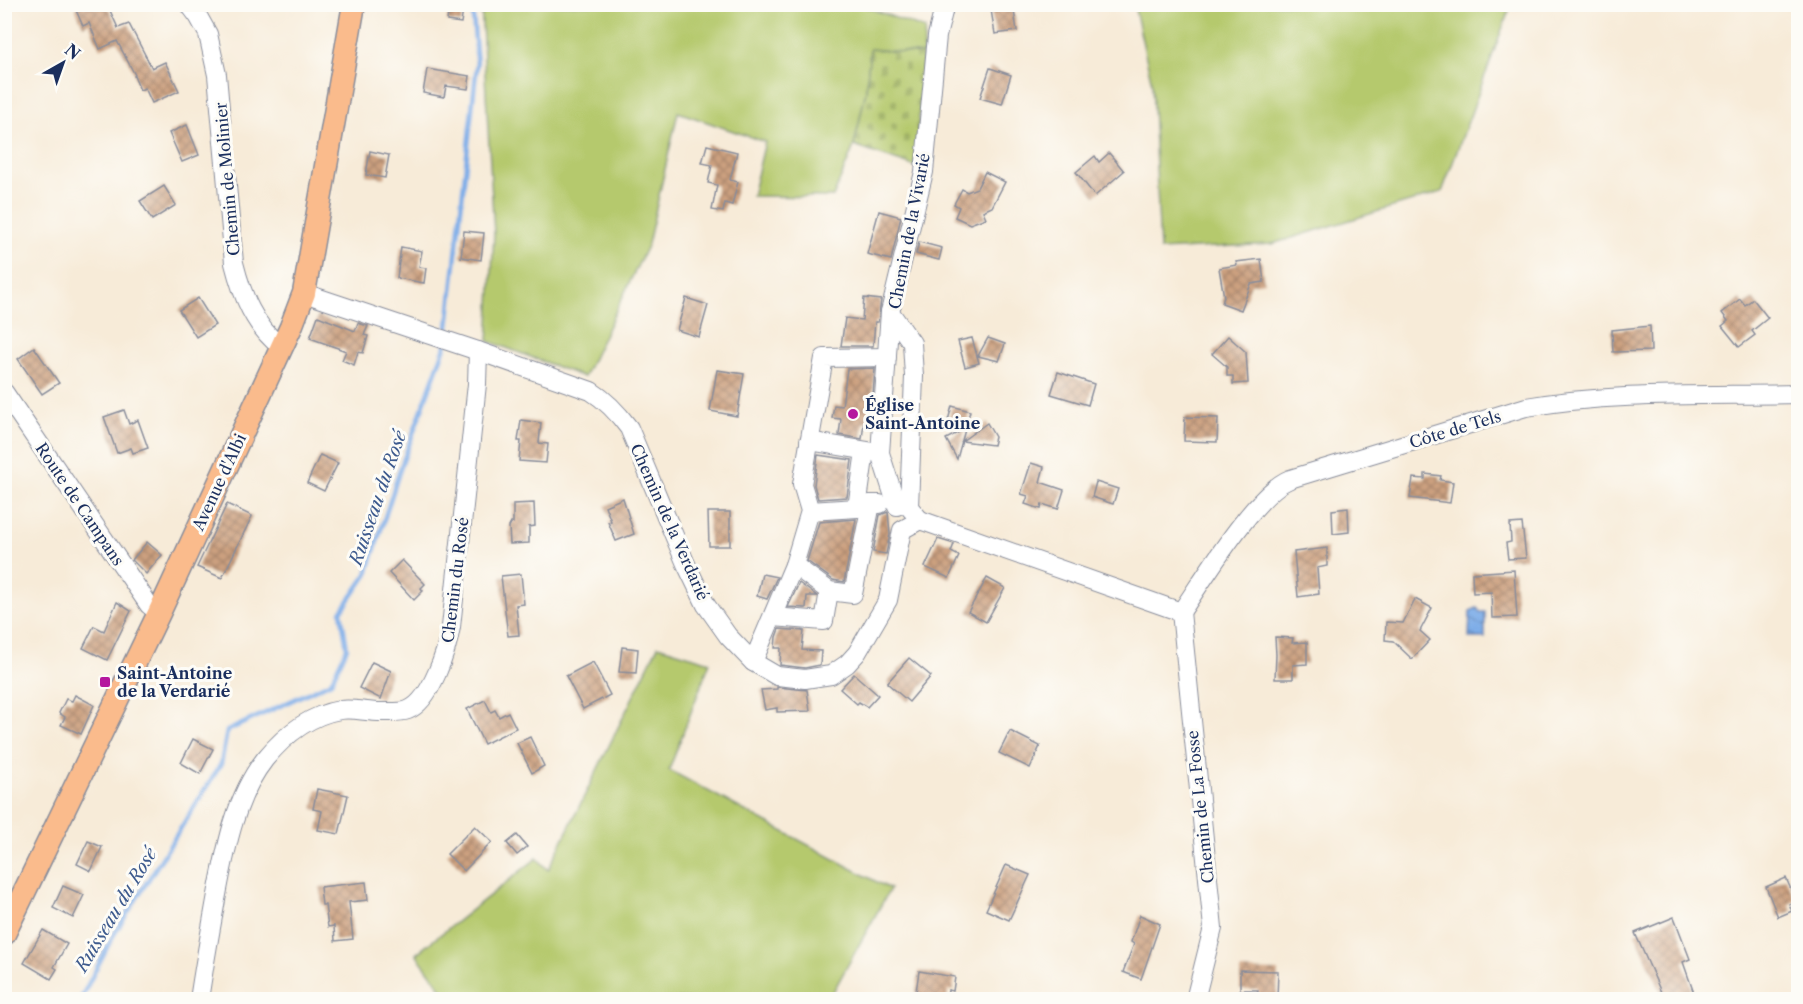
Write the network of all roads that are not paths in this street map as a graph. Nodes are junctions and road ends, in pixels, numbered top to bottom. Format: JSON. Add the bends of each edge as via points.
{"nodes":[{"id":1,"x":189,"y":4,"type":"edge"},
{"id":2,"x":354,"y":4,"type":"edge"},
{"id":3,"x":945,"y":4,"type":"edge"},
{"id":4,"x":304,"y":293,"type":"junction"},
{"id":5,"x":890,"y":312,"type":"junction"},
{"id":6,"x":281,"y":347,"type":"junction"},
{"id":7,"x":478,"y":351,"type":"junction"},
{"id":8,"x":887,"y":357,"type":"junction"},
{"id":9,"x":4,"y":392,"type":"edge"},
{"id":10,"x":1798,"y":394,"type":"edge"},
{"id":11,"x":809,"y":441,"type":"junction"},
{"id":12,"x":873,"y":452,"type":"junction"},
{"id":13,"x":864,"y":506,"type":"junction"},
{"id":14,"x":810,"y":510,"type":"junction"},
{"id":15,"x":909,"y":511,"type":"junction"},
{"id":16,"x":794,"y":565,"type":"junction"},
{"id":17,"x":829,"y":591,"type":"junction"},
{"id":18,"x":1180,"y":612,"type":"junction"},
{"id":19,"x":159,"y":614,"type":"junction"},
{"id":20,"x":773,"y":617,"type":"junction"},
{"id":21,"x":753,"y":662,"type":"junction"},
{"id":22,"x":4,"y":934,"type":"edge"},
{"id":23,"x":199,"y":999,"type":"edge"},
{"id":24,"x":1195,"y":999,"type":"edge"}],
"edges":[{"from":1,"to":6,"type":"street","name":"Chemin de Molinier","via":[[208,34],[217,75],[234,263],[240,287],[262,328]]},
{"from":2,"to":4,"type":"main road","name":"Avenue d'Albi"},
{"from":3,"to":5,"type":"street","name":"Chemin de la Vivarié","via":[[937,36],[924,172]]},
{"from":4,"to":6,"type":"main road","name":"Avenue d'Albi"},
{"from":4,"to":7,"type":"street","name":"Chemin de la Verdarié"},
{"from":5,"to":8,"type":"street"},
{"from":5,"to":15,"type":"street","name":"Chemin de la Vivarié","via":[[912,343]]},
{"from":6,"to":19,"type":"main road","name":"Avenue d'Albi"},
{"from":7,"to":21,"type":"street","name":"Chemin de la Verdarié","via":[[591,391],[616,411],[645,462],[706,604],[728,636]]},
{"from":7,"to":23,"type":"street","name":"Chemin du Rosé","via":[[451,627],[440,669],[415,706],[407,710],[343,709],[325,713],[309,720],[266,758],[243,797],[225,853]]},
{"from":8,"to":11,"type":"street","via":[[824,358]]},
{"from":8,"to":12,"type":"street"},
{"from":9,"to":19,"type":"street","name":"Route de Campans","via":[[149,605]]},
{"from":10,"to":18,"type":"street","name":"Côte de Tels","via":[[1596,398],[1538,405],[1290,479],[1267,495]]},
{"from":11,"to":12,"type":"street"},
{"from":11,"to":14,"type":"street","via":[[802,484]]},
{"from":12,"to":13,"type":"street"},
{"from":12,"to":15,"type":"street"},
{"from":13,"to":14,"type":"street"},
{"from":13,"to":15,"type":"street"},
{"from":13,"to":17,"type":"street","via":[[853,594]]},
{"from":14,"to":16,"type":"street"},
{"from":15,"to":18,"type":"street"},
{"from":15,"to":21,"type":"street","name":"Chemin de la Verdarié","via":[[888,600],[847,664],[831,675],[805,679],[777,676]]},
{"from":16,"to":17,"type":"street"},
{"from":16,"to":20,"type":"street"},
{"from":17,"to":20,"type":"street","via":[[824,621]]},
{"from":18,"to":24,"type":"street","name":"Chemin de La Fosse","via":[[1213,928]]},
{"from":19,"to":22,"type":"main road","name":"Avenue d'Albi"},
{"from":20,"to":21,"type":"street"}]}
